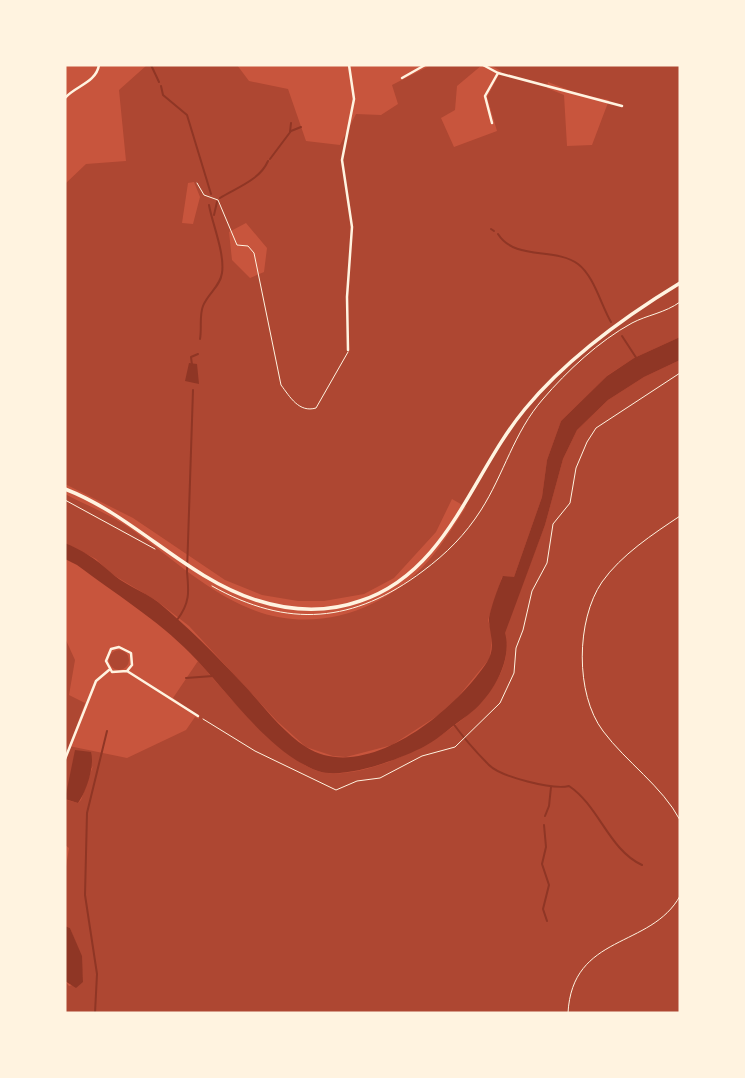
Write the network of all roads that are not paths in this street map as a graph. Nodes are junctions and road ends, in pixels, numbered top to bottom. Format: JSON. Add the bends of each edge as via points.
{"nodes":[{"id":1,"x":99,"y":65,"type":"edge"},
{"id":2,"x":349,"y":65,"type":"edge"},
{"id":3,"x":425,"y":65,"type":"edge"},
{"id":4,"x":482,"y":65,"type":"edge"},
{"id":5,"x":498,"y":73,"type":"junction"},
{"id":6,"x":402,"y":78,"type":"dead end"},
{"id":7,"x":65,"y":98,"type":"edge"},
{"id":8,"x":622,"y":106,"type":"dead end"},
{"id":9,"x":492,"y":123,"type":"dead end"},
{"id":10,"x":197,"y":183,"type":"dead end"},
{"id":11,"x":680,"y":283,"type":"edge"},
{"id":12,"x":348,"y":350,"type":"joint"},
{"id":13,"x":65,"y":489,"type":"edge"},
{"id":14,"x":109,"y":670,"type":"junction"},
{"id":15,"x":127,"y":671,"type":"junction"},
{"id":16,"x":198,"y":716,"type":"road end"},
{"id":17,"x":65,"y":759,"type":"edge"}],
"edges":[{"from":1,"to":7,"type":"street","via":[[85,85]]},
{"from":2,"to":12,"type":"street","via":[[354,99],[342,160],[352,227]]},
{"from":3,"to":6,"type":"street"},
{"from":4,"to":5,"type":"street"},
{"from":5,"to":8,"type":"street"},
{"from":5,"to":9,"type":"street","via":[[485,96]]},
{"from":10,"to":12,"type":"lane","via":[[204,195],[218,200],[237,245],[248,246],[254,253],[281,385],[291,399],[302,408],[316,408]]},
{"from":11,"to":13,"type":"main road","via":[[592,345],[535,397],[499,443],[438,545],[392,587],[352,604],[306,609],[267,604],[220,585],[104,507]]},
{"from":14,"to":15,"type":"street"},
{"from":14,"to":15,"type":"street","via":[[108,653],[120,647],[132,656]]},
{"from":14,"to":17,"type":"street","via":[[96,681],[85,703]]},
{"from":15,"to":16,"type":"street"}]}
